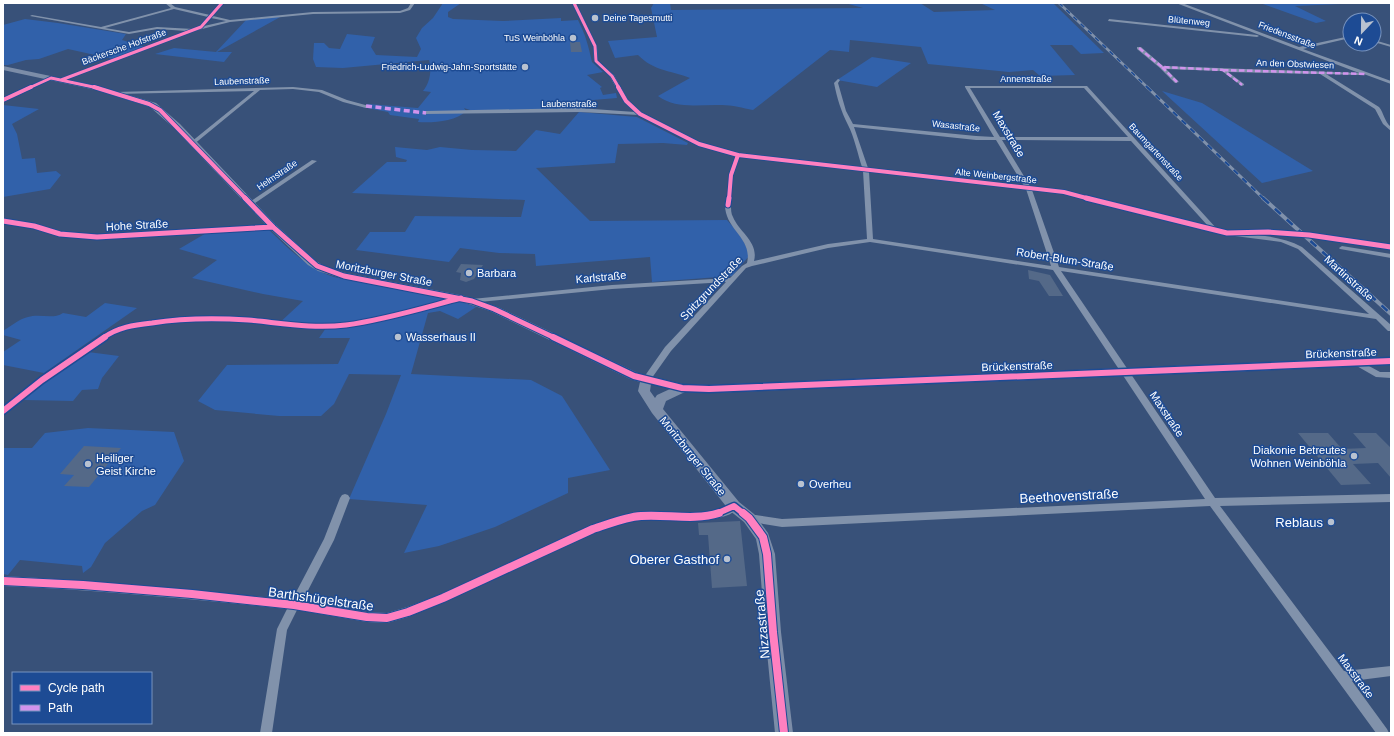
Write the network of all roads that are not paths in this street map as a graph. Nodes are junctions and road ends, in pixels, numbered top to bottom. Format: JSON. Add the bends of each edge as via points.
{"nodes":[{"id":1,"x":167,"y":3,"type":"edge"},
{"id":2,"x":222,"y":3,"type":"edge"},
{"id":3,"x":413,"y":3,"type":"edge"},
{"id":4,"x":574,"y":3,"type":"edge"},
{"id":5,"x":1178,"y":3,"type":"edge"},
{"id":6,"x":174,"y":8,"type":"junction"},
{"id":7,"x":32,"y":16,"type":"dead end"},
{"id":8,"x":210,"y":16,"type":"junction"},
{"id":9,"x":230,"y":20,"type":"junction"},
{"id":10,"x":1109,"y":20,"type":"dead end"},
{"id":11,"x":102,"y":28,"type":"junction"},
{"id":12,"x":193,"y":30,"type":"junction"},
{"id":13,"x":1268,"y":37,"type":"junction"},
{"id":14,"x":1342,"y":39,"type":"edge"},
{"id":15,"x":1139,"y":48,"type":"dead end"},
{"id":16,"x":1300,"y":48,"type":"junction"},
{"id":17,"x":1162,"y":67,"type":"junction"},
{"id":18,"x":3,"y":68,"type":"edge"},
{"id":19,"x":1223,"y":70,"type":"junction"},
{"id":20,"x":1321,"y":73,"type":"junction"},
{"id":21,"x":1365,"y":74,"type":"junction"},
{"id":22,"x":51,"y":78,"type":"junction"},
{"id":23,"x":61,"y":80,"type":"junction"},
{"id":24,"x":838,"y":80,"type":"dead end"},
{"id":25,"x":1177,"y":82,"type":"dead end"},
{"id":26,"x":1391,"y":83,"type":"edge"},
{"id":27,"x":1242,"y":85,"type":"dead end"},
{"id":28,"x":967,"y":87,"type":"joint"},
{"id":29,"x":1085,"y":87,"type":"joint"},
{"id":30,"x":259,"y":89,"type":"junction"},
{"id":31,"x":116,"y":93,"type":"junction"},
{"id":32,"x":3,"y":100,"type":"edge"},
{"id":33,"x":366,"y":106,"type":"dead end"},
{"id":34,"x":426,"y":113,"type":"dead end"},
{"id":35,"x":640,"y":114,"type":"junction"},
{"id":36,"x":851,"y":125,"type":"junction"},
{"id":37,"x":1391,"y":129,"type":"edge"},
{"id":38,"x":998,"y":139,"type":"junction"},
{"id":39,"x":1131,"y":139,"type":"junction"},
{"id":40,"x":192,"y":143,"type":"junction"},
{"id":41,"x":314,"y":161,"type":"dead end"},
{"id":42,"x":866,"y":170,"type":"junction"},
{"id":43,"x":1028,"y":188,"type":"junction"},
{"id":44,"x":250,"y":204,"type":"junction"},
{"id":45,"x":728,"y":205,"type":"dead end"},
{"id":46,"x":3,"y":221,"type":"edge"},
{"id":47,"x":273,"y":227,"type":"junction"},
{"id":48,"x":1215,"y":230,"type":"junction"},
{"id":49,"x":1248,"y":232,"type":"dead end"},
{"id":50,"x":1227,"y":233,"type":"junction"},
{"id":51,"x":870,"y":240,"type":"junction"},
{"id":52,"x":1292,"y":243,"type":"joint"},
{"id":53,"x":1342,"y":248,"type":"dead end"},
{"id":54,"x":1391,"y":256,"type":"edge"},
{"id":55,"x":750,"y":264,"type":"junction"},
{"id":56,"x":1056,"y":269,"type":"junction"},
{"id":57,"x":732,"y":280,"type":"junction"},
{"id":58,"x":472,"y":301,"type":"junction"},
{"id":59,"x":1377,"y":317,"type":"junction"},
{"id":60,"x":1391,"y":329,"type":"edge"},
{"id":61,"x":1391,"y":361,"type":"edge"},
{"id":62,"x":1358,"y":363,"type":"junction"},
{"id":63,"x":1123,"y":372,"type":"junction"},
{"id":64,"x":1391,"y":375,"type":"edge"},
{"id":65,"x":646,"y":380,"type":"junction"},
{"id":66,"x":682,"y":388,"type":"junction"},
{"id":67,"x":656,"y":410,"type":"junction"},
{"id":68,"x":345,"y":498,"type":"dead end"},
{"id":69,"x":1391,"y":498,"type":"edge"},
{"id":70,"x":1212,"y":502,"type":"junction"},
{"id":71,"x":734,"y":506,"type":"junction"},
{"id":72,"x":748,"y":518,"type":"junction"},
{"id":73,"x":3,"y":581,"type":"edge"},
{"id":74,"x":294,"y":605,"type":"junction"},
{"id":75,"x":1391,"y":671,"type":"edge"},
{"id":76,"x":1341,"y":677,"type":"junction"},
{"id":77,"x":266,"y":733,"type":"edge"},
{"id":78,"x":784,"y":733,"type":"edge"},
{"id":79,"x":1383,"y":733,"type":"edge"}],
"edges":[{"from":1,"to":6,"type":"street"},
{"from":2,"to":8,"type":"street"},
{"from":3,"to":9,"type":"street","name":"Bäckersche Hofstraße","via":[[409,9],[400,12],[313,13]]},
{"from":4,"to":35,"type":"street","via":[[595,46],[596,62],[612,76],[624,98]]},
{"from":5,"to":13,"type":"street","name":"Friedensstraße"},
{"from":6,"to":8,"type":"street"},
{"from":6,"to":11,"type":"street"},
{"from":7,"to":11,"type":"street"},
{"from":8,"to":9,"type":"street"},
{"from":8,"to":12,"type":"street","via":[[201,27]]},
{"from":9,"to":12,"type":"street","name":"Bäckersche Hofstraße"},
{"from":10,"to":13,"type":"street","name":"Blütenweg"},
{"from":11,"to":12,"type":"street","via":[[129,33],[157,28]]},
{"from":12,"to":23,"type":"street","name":"Bäckersche Hofstraße"},
{"from":13,"to":16,"type":"street","name":"Friedensstraße"},
{"from":14,"to":16,"type":"street"},
{"from":15,"to":17,"type":"street"},
{"from":16,"to":21,"type":"street","name":"Friedensstraße"},
{"from":17,"to":19,"type":"street","name":"An den Obstwiesen"},
{"from":17,"to":25,"type":"street"},
{"from":18,"to":22,"type":"main road","name":"Moritzburger Straße"},
{"from":19,"to":20,"type":"street","name":"An den Obstwiesen"},
{"from":19,"to":27,"type":"street"},
{"from":20,"to":21,"type":"street","name":"An den Obstwiesen"},
{"from":20,"to":37,"type":"street","via":[[1377,108],[1381,112],[1383,123]]},
{"from":21,"to":26,"type":"street","name":"Friedensstraße"},
{"from":22,"to":23,"type":"main road","name":"Moritzburger Straße"},
{"from":22,"to":32,"type":"street"},
{"from":23,"to":31,"type":"main road","name":"Moritzburger Straße"},
{"from":24,"to":36,"type":"street","via":[[836,83],[840,99]]},
{"from":28,"to":29,"type":"street","name":"Annenstraße"},
{"from":28,"to":38,"type":"street","name":"Maxstraße"},
{"from":29,"to":39,"type":"street","name":"Baumgartenstraße"},
{"from":30,"to":31,"type":"street","name":"Laubenstraße"},
{"from":30,"to":33,"type":"street","name":"Laubenstraße","via":[[310,90]]},
{"from":30,"to":40,"type":"street"},
{"from":31,"to":40,"type":"main road","name":"Moritzburger Straße","via":[[154,106]]},
{"from":34,"to":35,"type":"street","name":"Laubenstraße","via":[[579,110]]},
{"from":35,"to":42,"type":"street","name":"Alte Weinbergstraße","via":[[698,144],[738,155]]},
{"from":36,"to":38,"type":"street","name":"Wasastraße"},
{"from":36,"to":42,"type":"street"},
{"from":38,"to":39,"type":"street","name":"Wasastraße"},
{"from":38,"to":43,"type":"street","name":"Maxstraße"},
{"from":39,"to":48,"type":"street","name":"Baumgartenstraße"},
{"from":40,"to":44,"type":"main road","name":"Moritzburger Straße"},
{"from":41,"to":44,"type":"street","name":"Helmstraße"},
{"from":42,"to":43,"type":"street","name":"Alte Weinbergstraße"},
{"from":42,"to":51,"type":"street"},
{"from":43,"to":48,"type":"street","name":"Alte Weinbergstraße","via":[[1081,195]]},
{"from":43,"to":56,"type":"street","name":"Maxstraße"},
{"from":44,"to":47,"type":"main road","name":"Moritzburger Straße"},
{"from":45,"to":55,"type":"street","name":"Spitzgrundstraße","via":[[731,222],[749,244],[752,259]]},
{"from":46,"to":47,"type":"street","name":"Hohe Straße","via":[[34,226],[60,234],[97,237]]},
{"from":47,"to":58,"type":"main road","name":"Moritzburger Straße","via":[[312,263],[332,273]]},
{"from":48,"to":50,"type":"street","name":"Alte Weinbergstraße"},
{"from":49,"to":50,"type":"street","name":"Alte Weinbergstraße"},
{"from":50,"to":52,"type":"street","name":"Alte Weinbergstraße"},
{"from":51,"to":55,"type":"street","name":"Robert-Blum-Straße","via":[[828,246]]},
{"from":51,"to":56,"type":"street","name":"Robert-Blum-Straße"},
{"from":52,"to":59,"type":"street","name":"Martinstraße"},
{"from":53,"to":54,"type":"street"},
{"from":55,"to":57,"type":"street","name":"Spitzgrundstraße"},
{"from":56,"to":59,"type":"street","name":"Robert-Blum-Straße"},
{"from":56,"to":63,"type":"street","name":"Maxstraße"},
{"from":57,"to":58,"type":"street","name":"Karlstraße","via":[[612,287]]},
{"from":57,"to":65,"type":"street","name":"Spitzgrundstraße","via":[[668,349]]},
{"from":58,"to":65,"type":"main road","name":"Moritzburger Straße","via":[[494,309],[618,370]]},
{"from":59,"to":60,"type":"street","name":"Martinstraße"},
{"from":61,"to":62,"type":"main road","name":"Brückenstraße"},
{"from":62,"to":63,"type":"main road","name":"Brückenstraße"},
{"from":62,"to":64,"type":"street","name":"Brückenstraße","via":[[1379,375]]},
{"from":63,"to":66,"type":"main road","name":"Brückenstraße"},
{"from":63,"to":70,"type":"street","name":"Maxstraße"},
{"from":65,"to":66,"type":"main road","name":"Brückenstraße"},
{"from":65,"to":67,"type":"main road","name":"Moritzburger Straße","via":[[644,391]]},
{"from":66,"to":67,"type":"main road","name":"Moritzburger Straße","via":[[662,398]]},
{"from":67,"to":71,"type":"main road","name":"Moritzburger Straße"},
{"from":68,"to":74,"type":"street","via":[[329,540]]},
{"from":69,"to":70,"type":"street","name":"Beethovenstraße"},
{"from":70,"to":72,"type":"street","name":"Beethovenstraße","via":[[782,523]]},
{"from":70,"to":76,"type":"street","name":"Maxstraße"},
{"from":71,"to":72,"type":"main road","name":"Moritzburger Straße"},
{"from":71,"to":74,"type":"street","name":"Barthshügelstraße","via":[[727,512],[713,515],[639,516],[616,521],[593,529],[443,598],[387,618]]},
{"from":72,"to":78,"type":"main road","name":"Nizzastraße","via":[[763,537],[767,554]]},
{"from":73,"to":74,"type":"street","name":"Barthshügelstraße","via":[[114,587]]},
{"from":74,"to":77,"type":"street","via":[[282,629]]},
{"from":75,"to":76,"type":"street"},
{"from":76,"to":79,"type":"street","name":"Maxstraße"}]}
